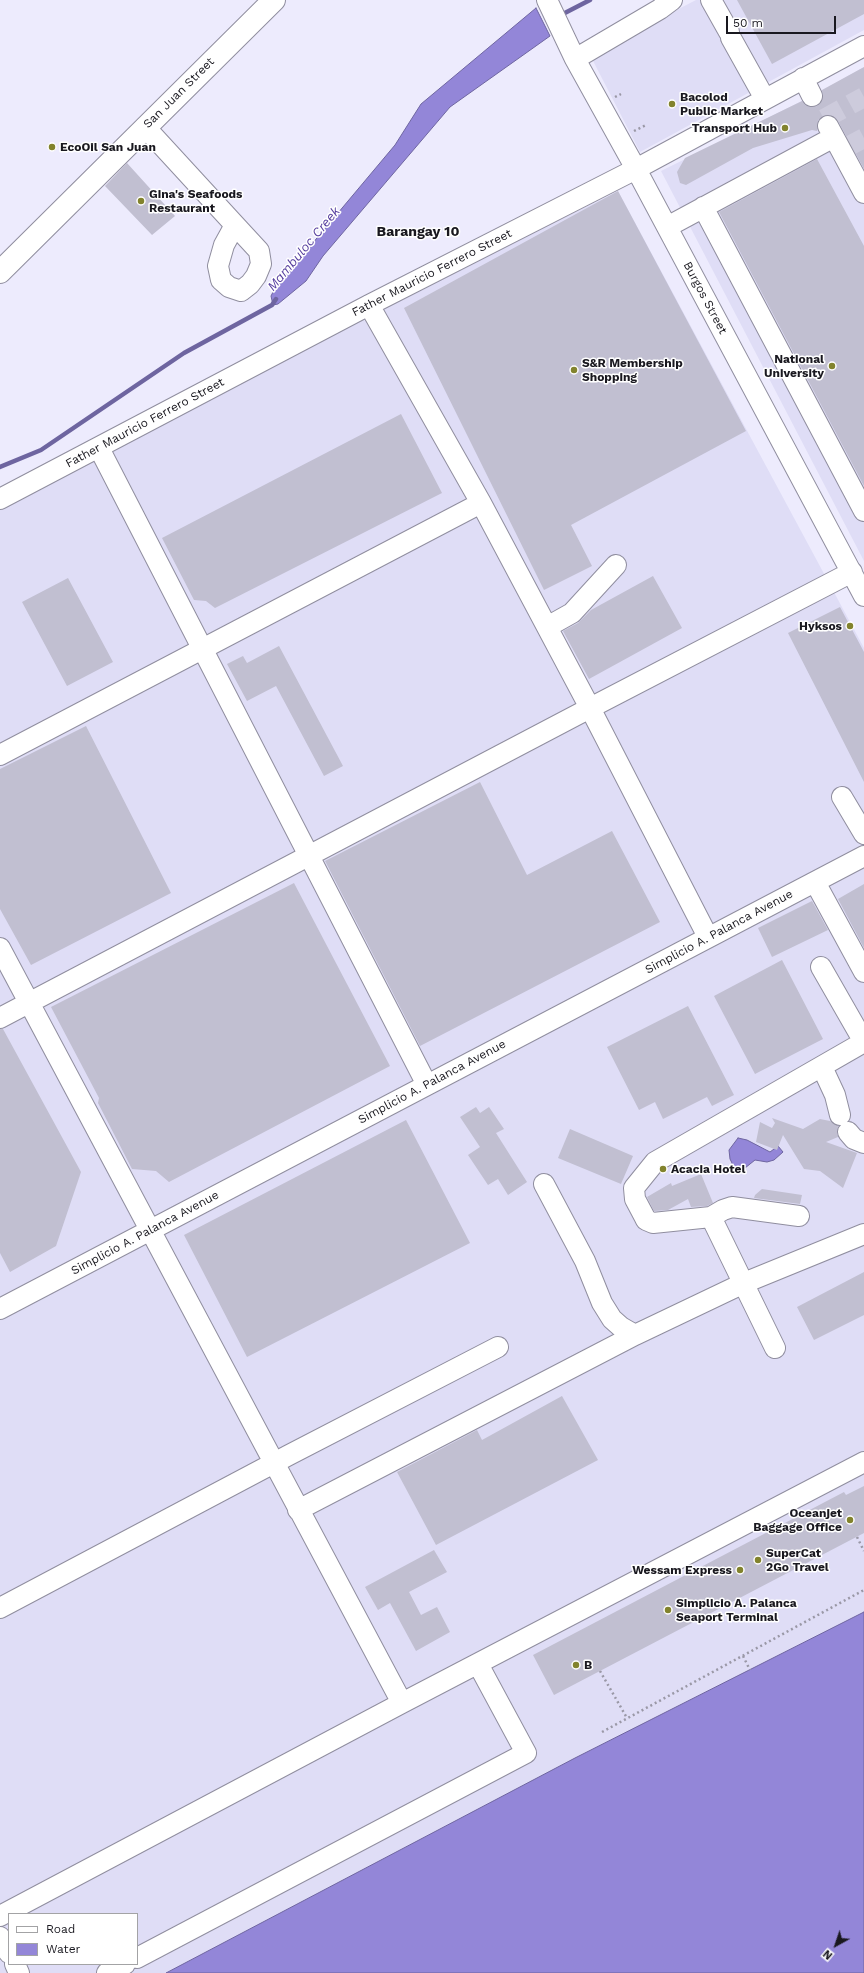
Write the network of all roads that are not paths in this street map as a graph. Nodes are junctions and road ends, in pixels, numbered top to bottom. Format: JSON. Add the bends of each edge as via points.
{"nodes":[{"id":1,"x":274,"y":0,"type":"edge"},
{"id":2,"x":547,"y":0,"type":"edge"},
{"id":3,"x":672,"y":0,"type":"edge"},
{"id":4,"x":711,"y":0,"type":"edge"},
{"id":5,"x":864,"y":46,"type":"edge"},
{"id":6,"x":575,"y":59,"type":"junction"},
{"id":7,"x":765,"y":99,"type":"junction"},
{"id":8,"x":145,"y":127,"type":"junction"},
{"id":9,"x":636,"y":169,"type":"junction"},
{"id":10,"x":864,"y":193,"type":"edge"},
{"id":11,"x":703,"y":207,"type":"junction"},
{"id":12,"x":235,"y":225,"type":"dead end"},
{"id":13,"x":667,"y":227,"type":"junction"},
{"id":14,"x":0,"y":272,"type":"edge"},
{"id":15,"x":369,"y":305,"type":"junction"},
{"id":16,"x":98,"y":448,"type":"junction"},
{"id":17,"x":0,"y":499,"type":"edge"},
{"id":18,"x":481,"y":503,"type":"junction"},
{"id":19,"x":864,"y":511,"type":"edge"},
{"id":20,"x":616,"y":565,"type":"dead end"},
{"id":21,"x":852,"y":572,"type":"junction"},
{"id":22,"x":864,"y":596,"type":"edge"},
{"id":23,"x":547,"y":627,"type":"junction"},
{"id":24,"x":202,"y":649,"type":"junction"},
{"id":25,"x":590,"y":708,"type":"junction"},
{"id":26,"x":0,"y":755,"type":"edge"},
{"id":27,"x":842,"y":797,"type":"dead end"},
{"id":28,"x":864,"y":834,"type":"edge"},
{"id":29,"x":309,"y":856,"type":"junction"},
{"id":30,"x":864,"y":856,"type":"edge"},
{"id":31,"x":814,"y":882,"type":"junction"},
{"id":32,"x":708,"y":937,"type":"junction"},
{"id":33,"x":0,"y":948,"type":"edge"},
{"id":34,"x":821,"y":967,"type":"dead end"},
{"id":35,"x":864,"y":972,"type":"edge"},
{"id":36,"x":30,"y":1003,"type":"junction"},
{"id":37,"x":0,"y":1018,"type":"edge"},
{"id":38,"x":864,"y":1042,"type":"edge"},
{"id":39,"x":822,"y":1067,"type":"junction"},
{"id":40,"x":427,"y":1085,"type":"junction"},
{"id":41,"x":851,"y":1130,"type":"edge"},
{"id":42,"x":544,"y":1184,"type":"dead end"},
{"id":43,"x":799,"y":1216,"type":"dead end"},
{"id":44,"x":711,"y":1217,"type":"junction"},
{"id":45,"x":150,"y":1230,"type":"junction"},
{"id":46,"x":864,"y":1234,"type":"edge"},
{"id":47,"x":744,"y":1283,"type":"junction"},
{"id":48,"x":0,"y":1309,"type":"edge"},
{"id":49,"x":635,"y":1335,"type":"junction"},
{"id":50,"x":498,"y":1347,"type":"dead end"},
{"id":51,"x":775,"y":1348,"type":"dead end"},
{"id":52,"x":864,"y":1462,"type":"edge"},
{"id":53,"x":273,"y":1463,"type":"junction"},
{"id":54,"x":298,"y":1510,"type":"junction"},
{"id":55,"x":0,"y":1608,"type":"edge"},
{"id":56,"x":478,"y":1664,"type":"junction"},
{"id":57,"x":402,"y":1703,"type":"junction"},
{"id":58,"x":0,"y":1916,"type":"edge"},
{"id":59,"x":0,"y":1937,"type":"edge"},
{"id":60,"x":8,"y":1952,"type":"edge"},
{"id":61,"x":138,"y":1957,"type":"edge"},
{"id":62,"x":123,"y":1965,"type":"edge"},
{"id":63,"x":108,"y":1973,"type":"edge"}],
"edges":[{"from":1,"to":8,"type":"main road","name":"San Juan Street"},
{"from":2,"to":6,"type":"street","name":"Burgos Street"},
{"from":3,"to":6,"type":"street"},
{"from":4,"to":7,"type":"street"},
{"from":5,"to":7,"type":"street","name":"Father Mauricio Ferrero Street","via":[[808,87]]},
{"from":6,"to":9,"type":"street","name":"Burgos Street"},
{"from":7,"to":9,"type":"street","name":"Father Mauricio Ferrero Street"},
{"from":8,"to":12,"type":"street"},
{"from":8,"to":14,"type":"main road","name":"San Juan Street"},
{"from":9,"to":13,"type":"street","name":"Burgos Street"},
{"from":9,"to":15,"type":"street","name":"Father Mauricio Ferrero Street"},
{"from":10,"to":11,"type":"street","via":[[838,140]]},
{"from":11,"to":13,"type":"street"},
{"from":11,"to":19,"type":"street"},
{"from":13,"to":21,"type":"street","name":"Burgos Street"},
{"from":15,"to":16,"type":"street","name":"Father Mauricio Ferrero Street"},
{"from":15,"to":18,"type":"street"},
{"from":16,"to":17,"type":"street","name":"Father Mauricio Ferrero Street"},
{"from":16,"to":24,"type":"street"},
{"from":18,"to":23,"type":"street"},
{"from":18,"to":24,"type":"street"},
{"from":20,"to":23,"type":"street","via":[[572,613]]},
{"from":21,"to":22,"type":"street","name":"Burgos Street"},
{"from":21,"to":25,"type":"street"},
{"from":23,"to":25,"type":"street"},
{"from":24,"to":26,"type":"street"},
{"from":24,"to":29,"type":"street"},
{"from":25,"to":29,"type":"street"},
{"from":25,"to":32,"type":"street"},
{"from":27,"to":28,"type":"street"},
{"from":29,"to":36,"type":"street"},
{"from":29,"to":40,"type":"street"},
{"from":30,"to":31,"type":"street","name":"Simplicio A. Palanca Avenue"},
{"from":31,"to":32,"type":"street","name":"Simplicio A. Palanca Avenue"},
{"from":31,"to":35,"type":"street"},
{"from":32,"to":40,"type":"street","name":"Simplicio A. Palanca Avenue"},
{"from":33,"to":36,"type":"street"},
{"from":34,"to":38,"type":"street"},
{"from":36,"to":37,"type":"street"},
{"from":36,"to":45,"type":"street"},
{"from":38,"to":39,"type":"street"},
{"from":39,"to":41,"type":"street"},
{"from":39,"to":44,"type":"street","via":[[655,1162],[634,1188],[635,1199],[646,1220],[653,1223]]},
{"from":40,"to":45,"type":"street","name":"Simplicio A. Palanca Avenue"},
{"from":42,"to":49,"type":"street","via":[[585,1261],[602,1303],[620,1327]]},
{"from":43,"to":44,"type":"street","via":[[732,1207]]},
{"from":44,"to":47,"type":"street"},
{"from":45,"to":48,"type":"street","name":"Simplicio A. Palanca Avenue"},
{"from":45,"to":53,"type":"street"},
{"from":46,"to":47,"type":"street"},
{"from":47,"to":49,"type":"street"},
{"from":47,"to":51,"type":"street"},
{"from":49,"to":54,"type":"street"},
{"from":50,"to":53,"type":"street"},
{"from":52,"to":56,"type":"street"},
{"from":53,"to":54,"type":"street"},
{"from":53,"to":55,"type":"street"},
{"from":54,"to":57,"type":"street"},
{"from":56,"to":57,"type":"street"},
{"from":56,"to":61,"type":"street","via":[[526,1753]]},
{"from":57,"to":58,"type":"street"},
{"from":59,"to":60,"type":"street"},
{"from":62,"to":63,"type":"street"}]}
